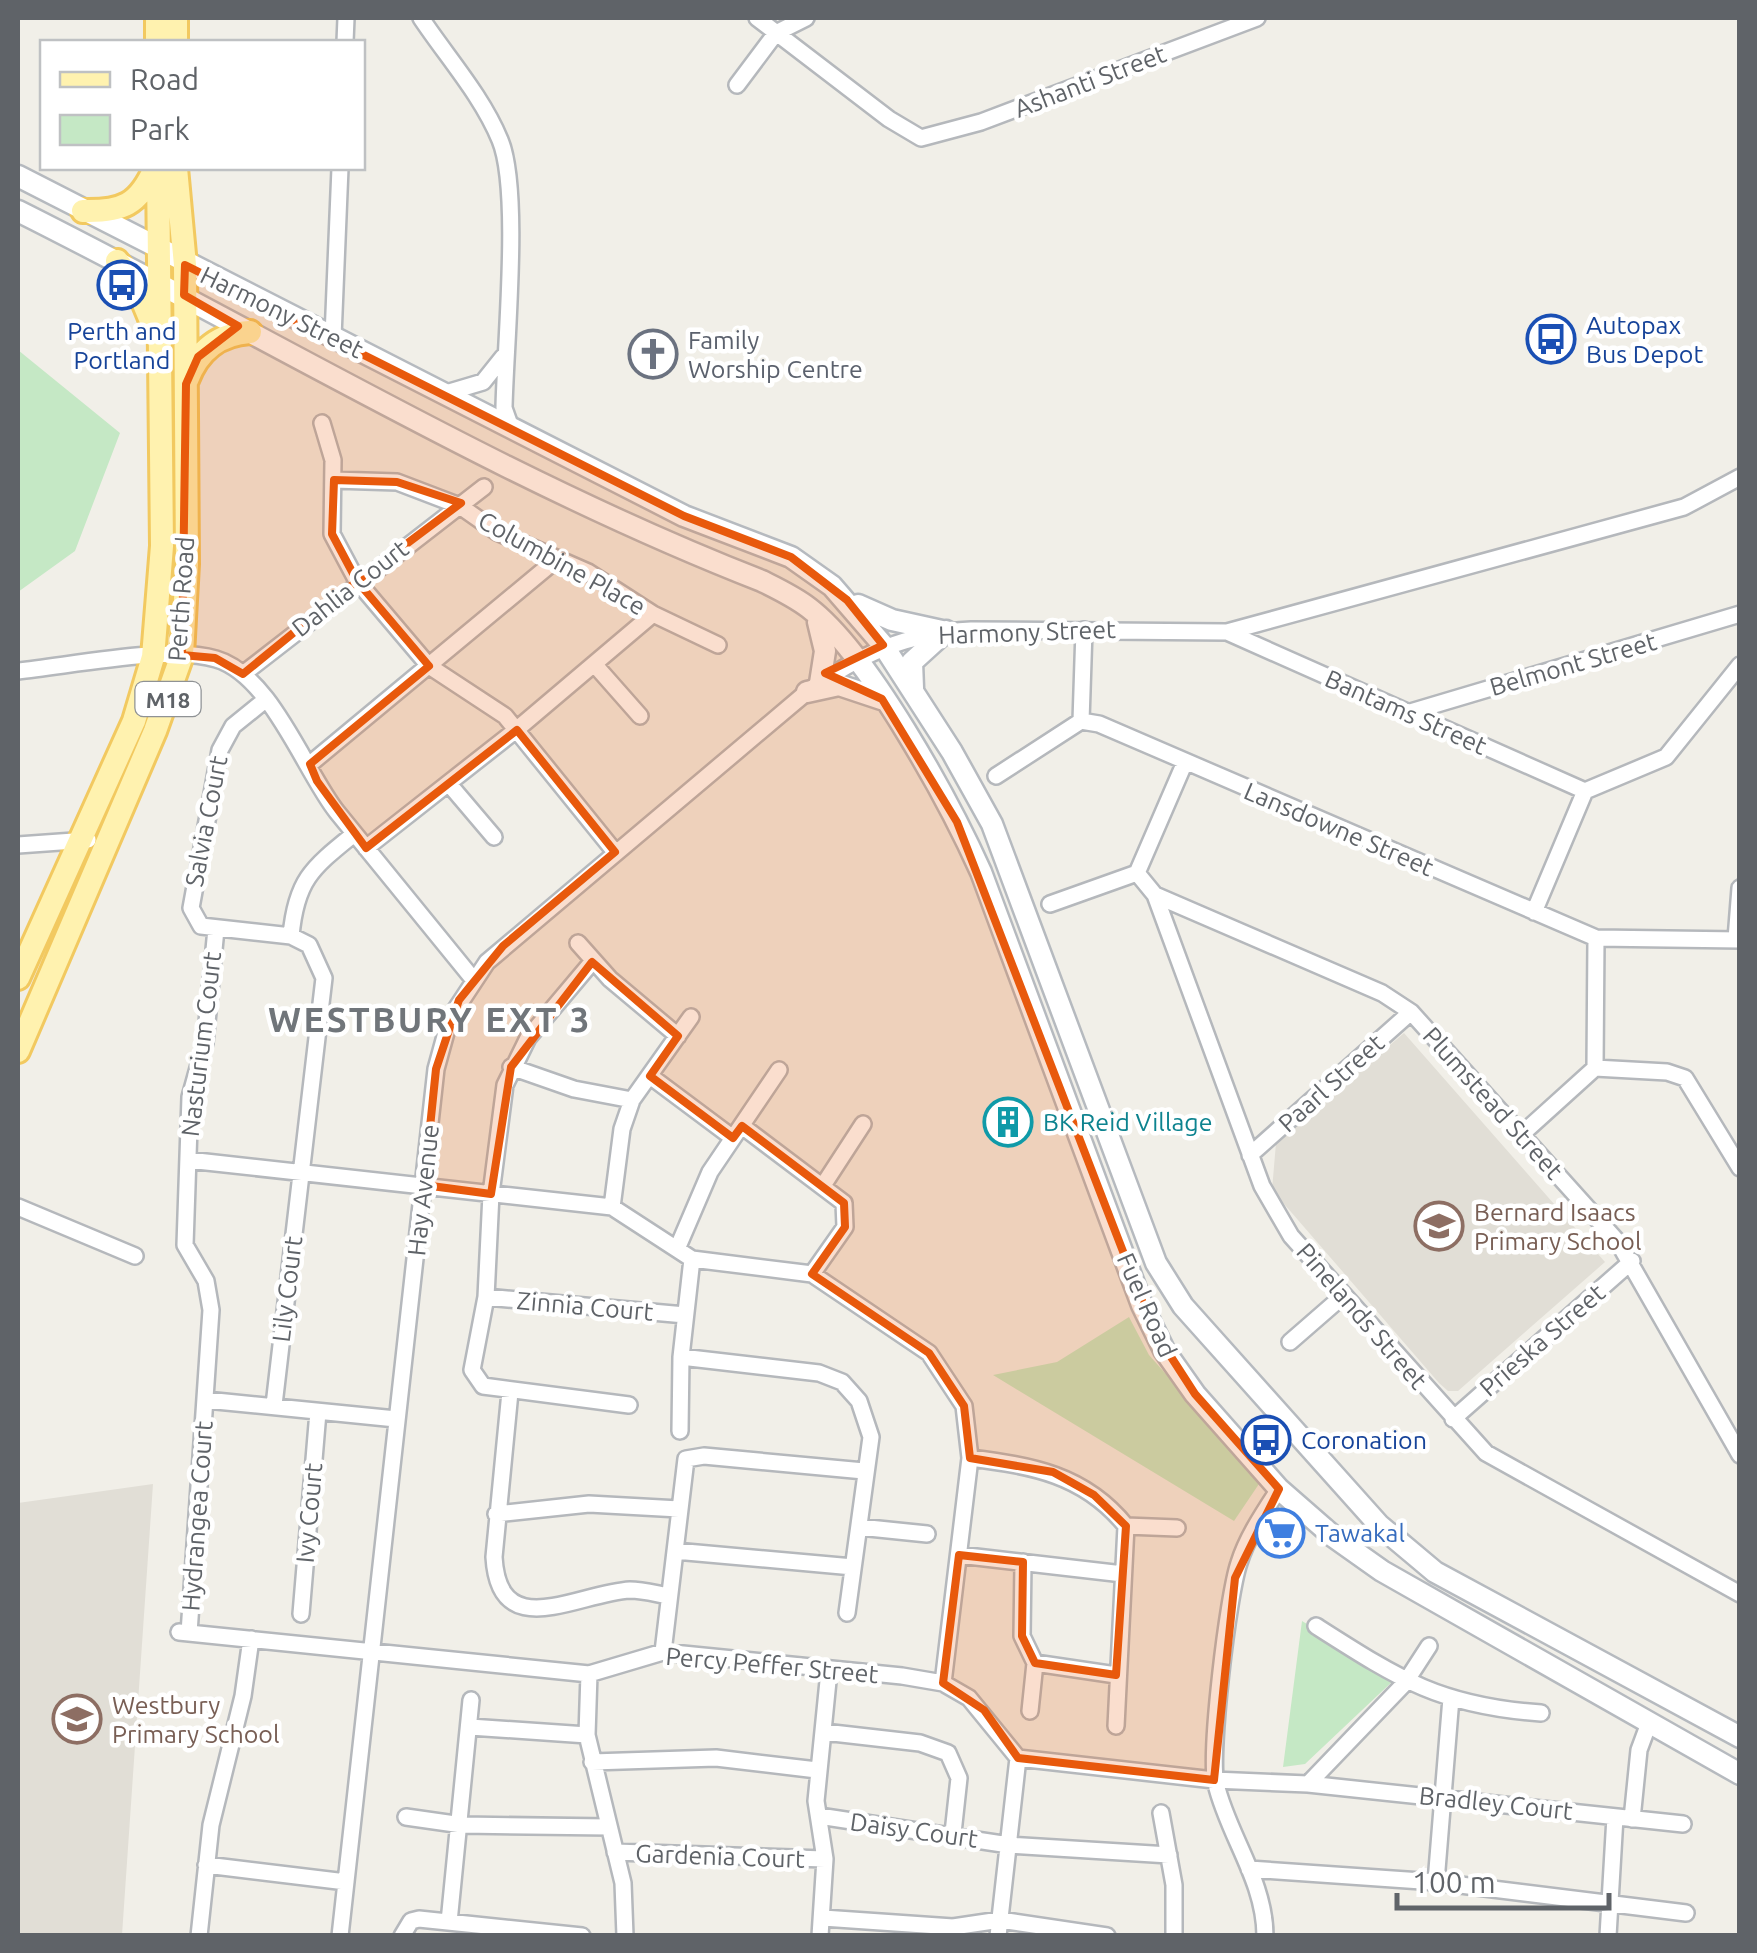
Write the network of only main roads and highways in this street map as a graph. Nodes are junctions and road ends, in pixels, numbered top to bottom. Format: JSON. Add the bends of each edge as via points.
{"nodes":[{"id":1,"x":156,"y":170,"type":"edge"},
{"id":2,"x":157,"y":170,"type":"edge"},
{"id":3,"x":176,"y":170,"type":"edge"},
{"id":4,"x":18,"y":176,"type":"edge"},
{"id":5,"x":83,"y":211,"type":"junction"},
{"id":6,"x":18,"y":212,"type":"edge"},
{"id":7,"x":158,"y":252,"type":"junction"},
{"id":8,"x":116,"y":261,"type":"junction"},
{"id":9,"x":185,"y":265,"type":"junction"},
{"id":10,"x":160,"y":283,"type":"junction"},
{"id":11,"x":184,"y":296,"type":"junction"},
{"id":12,"x":250,"y":332,"type":"junction"},
{"id":13,"x":164,"y":350,"type":"junction"},
{"id":14,"x":186,"y":384,"type":"junction"},
{"id":15,"x":847,"y":600,"type":"junction"},
{"id":16,"x":810,"y":609,"type":"junction"},
{"id":17,"x":883,"y":645,"type":"joint"},
{"id":18,"x":854,"y":659,"type":"joint"},
{"id":19,"x":915,"y":694,"type":"junction"},
{"id":20,"x":882,"y":700,"type":"junction"},
{"id":21,"x":18,"y":978,"type":"edge"},
{"id":22,"x":23,"y":1021,"type":"edge"},
{"id":23,"x":18,"y":1051,"type":"edge"},
{"id":24,"x":1740,"y":1736,"type":"edge"},
{"id":25,"x":1740,"y":1774,"type":"edge"}],
"edges":[{"from":1,"to":5,"type":"main road","via":[[132,204]]},
{"from":2,"to":7,"type":"main road","name":"Perth Road"},
{"from":3,"to":9,"type":"main road","name":"Perth Road"},
{"from":4,"to":5,"type":"main road"},
{"from":5,"to":7,"type":"main road"},
{"from":6,"to":8,"type":"main road"},
{"from":7,"to":9,"type":"main road","name":"Harmony Street"},
{"from":7,"to":10,"type":"main road","name":"Perth Road","number":"M18"},
{"from":8,"to":10,"type":"main road"},
{"from":8,"to":13,"type":"main road","via":[[137,288]]},
{"from":9,"to":11,"type":"main road","name":"Perth Road","number":"M18"},
{"from":9,"to":15,"type":"main road","name":"Harmony Street","via":[[684,516],[791,557]]},
{"from":10,"to":11,"type":"main road"},
{"from":10,"to":13,"type":"main road","name":"Perth Road","number":"M18"},
{"from":11,"to":12,"type":"main road","name":"Harmony Street"},
{"from":11,"to":14,"type":"main road","name":"Perth Road","number":"M18"},
{"from":12,"to":14,"type":"main road","via":[[229,334],[206,349]]},
{"from":12,"to":16,"type":"main road","name":"Harmony Street","via":[[423,426]]},
{"from":13,"to":21,"type":"main road","name":"Perth Road","number":"M18","via":[[154,657],[134,721]]},
{"from":14,"to":22,"type":"main road","name":"Perth Road","number":"M18","via":[[182,655],[155,731]]},
{"from":15,"to":17,"type":"main road","name":"Harmony Street"},
{"from":15,"to":19,"type":"main road","via":[[892,620],[944,631],[912,662]]},
{"from":16,"to":18,"type":"main road","name":"Harmony Street"},
{"from":16,"to":20,"type":"main road","via":[[825,642],[813,688],[839,685]]},
{"from":17,"to":19,"type":"main road","name":"Fuel Road"},
{"from":18,"to":20,"type":"main road","name":"Fuel Road"},
{"from":19,"to":24,"type":"main road","name":"Fuel Road","via":[[992,824],[1156,1263],[1183,1306],[1414,1557]]},
{"from":20,"to":25,"type":"main road","name":"Fuel Road","via":[[958,822],[981,872],[1153,1330],[1195,1394],[1279,1489],[1382,1571]]},
{"from":22,"to":23,"type":"main road","name":"Perth Road","number":"M18"}]}
